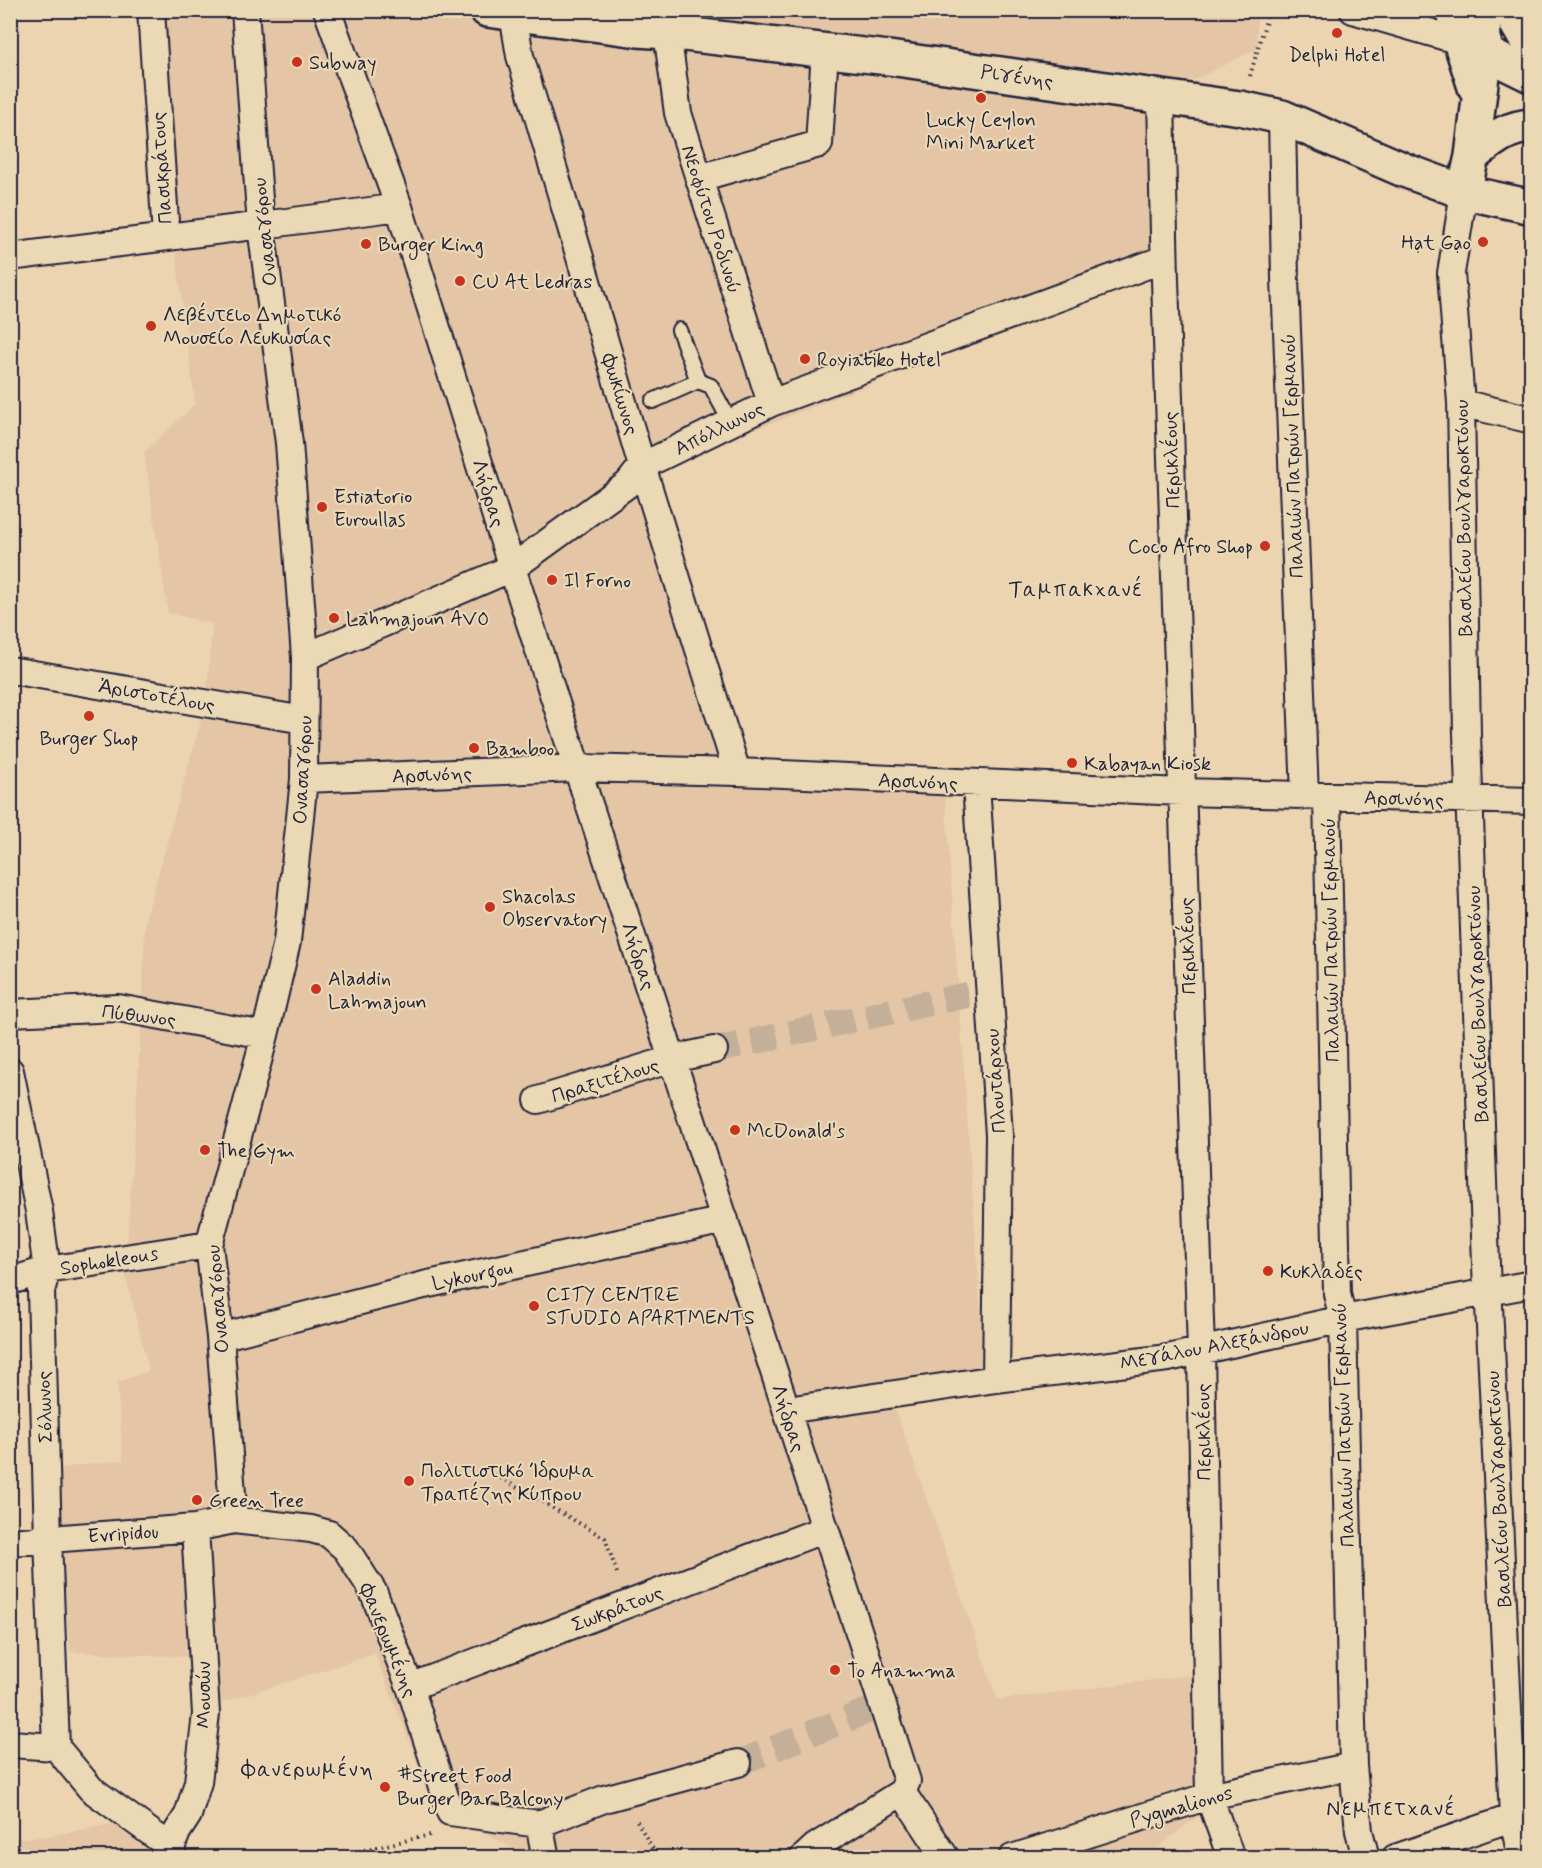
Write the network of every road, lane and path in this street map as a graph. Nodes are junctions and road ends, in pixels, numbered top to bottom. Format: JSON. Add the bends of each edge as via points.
{"nodes":[{"id":1,"x":151,"y":10,"type":"edge"},
{"id":2,"x":245,"y":10,"type":"edge"},
{"id":3,"x":327,"y":10,"type":"edge"},
{"id":4,"x":1269,"y":10,"type":"edge"},
{"id":5,"x":1482,"y":10,"type":"edge"},
{"id":6,"x":1509,"y":10,"type":"edge"},
{"id":7,"x":500,"y":12,"type":"edge"},
{"id":8,"x":1367,"y":12,"type":"edge"},
{"id":9,"x":667,"y":32,"type":"junction"},
{"id":10,"x":1466,"y":34,"type":"edge"},
{"id":11,"x":1532,"y":50,"type":"edge"},
{"id":12,"x":825,"y":51,"type":"junction"},
{"id":13,"x":1532,"y":76,"type":"edge"},
{"id":14,"x":1161,"y":97,"type":"junction"},
{"id":15,"x":1240,"y":108,"type":"junction"},
{"id":16,"x":1282,"y":117,"type":"junction"},
{"id":17,"x":1532,"y":126,"type":"edge"},
{"id":18,"x":1472,"y":156,"type":"junction"},
{"id":19,"x":699,"y":178,"type":"junction"},
{"id":20,"x":1464,"y":192,"type":"junction"},
{"id":21,"x":399,"y":207,"type":"junction"},
{"id":22,"x":1532,"y":207,"type":"edge"},
{"id":23,"x":261,"y":226,"type":"junction"},
{"id":24,"x":166,"y":236,"type":"junction"},
{"id":25,"x":10,"y":257,"type":"edge"},
{"id":26,"x":1164,"y":259,"type":"junction"},
{"id":27,"x":679,"y":330,"type":"dead end"},
{"id":28,"x":698,"y":381,"type":"junction"},
{"id":29,"x":653,"y":401,"type":"dead end"},
{"id":30,"x":771,"y":403,"type":"junction"},
{"id":31,"x":1461,"y":403,"type":"junction"},
{"id":32,"x":1532,"y":420,"type":"edge"},
{"id":33,"x":731,"y":423,"type":"junction"},
{"id":34,"x":642,"y":466,"type":"junction"},
{"id":35,"x":512,"y":568,"type":"junction"},
{"id":36,"x":305,"y":657,"type":"junction"},
{"id":37,"x":10,"y":670,"type":"edge"},
{"id":38,"x":304,"y":720,"type":"junction"},
{"id":39,"x":578,"y":768,"type":"junction"},
{"id":40,"x":731,"y":772,"type":"junction"},
{"id":41,"x":304,"y":779,"type":"junction"},
{"id":42,"x":976,"y":784,"type":"junction"},
{"id":43,"x":1182,"y":786,"type":"junction"},
{"id":44,"x":1316,"y":796,"type":"junction"},
{"id":45,"x":1470,"y":800,"type":"junction"},
{"id":46,"x":1532,"y":801,"type":"edge"},
{"id":47,"x":10,"y":1013,"type":"edge"},
{"id":48,"x":265,"y":1035,"type":"junction"},
{"id":49,"x":714,"y":1050,"type":"tunnel mouth"},
{"id":50,"x":672,"y":1059,"type":"junction"},
{"id":51,"x":11,"y":1076,"type":"edge"},
{"id":52,"x":538,"y":1100,"type":"dead end"},
{"id":53,"x":725,"y":1220,"type":"junction"},
{"id":54,"x":209,"y":1245,"type":"junction"},
{"id":55,"x":46,"y":1270,"type":"junction"},
{"id":56,"x":10,"y":1281,"type":"edge"},
{"id":57,"x":1532,"y":1284,"type":"edge"},
{"id":58,"x":1487,"y":1292,"type":"junction"},
{"id":59,"x":1343,"y":1319,"type":"junction"},
{"id":60,"x":220,"y":1337,"type":"junction"},
{"id":61,"x":1201,"y":1350,"type":"junction"},
{"id":62,"x":996,"y":1379,"type":"junction"},
{"id":63,"x":787,"y":1410,"type":"junction"},
{"id":64,"x":490,"y":1472,"type":"dead end"},
{"id":65,"x":234,"y":1521,"type":"junction"},
{"id":66,"x":195,"y":1528,"type":"junction"},
{"id":67,"x":825,"y":1528,"type":"junction"},
{"id":68,"x":48,"y":1538,"type":"junction"},
{"id":69,"x":10,"y":1542,"type":"edge"},
{"id":70,"x":621,"y":1583,"type":"dead end"},
{"id":71,"x":410,"y":1687,"type":"junction"},
{"id":72,"x":10,"y":1744,"type":"edge"},
{"id":73,"x":56,"y":1747,"type":"junction"},
{"id":74,"x":738,"y":1763,"type":"tunnel mouth"},
{"id":75,"x":1353,"y":1766,"type":"junction"},
{"id":76,"x":902,"y":1792,"type":"junction"},
{"id":77,"x":621,"y":1794,"type":"junction"},
{"id":78,"x":1209,"y":1796,"type":"junction"},
{"id":79,"x":1522,"y":1814,"type":"edge"},
{"id":80,"x":539,"y":1824,"type":"junction"},
{"id":81,"x":431,"y":1835,"type":"dead end"},
{"id":82,"x":172,"y":1851,"type":"edge"},
{"id":83,"x":329,"y":1857,"type":"edge"},
{"id":84,"x":546,"y":1857,"type":"edge"},
{"id":85,"x":658,"y":1857,"type":"edge"},
{"id":86,"x":803,"y":1857,"type":"edge"},
{"id":87,"x":946,"y":1857,"type":"edge"},
{"id":88,"x":1012,"y":1857,"type":"edge"},
{"id":89,"x":1231,"y":1857,"type":"edge"},
{"id":90,"x":1366,"y":1857,"type":"edge"},
{"id":91,"x":1395,"y":1857,"type":"edge"},
{"id":92,"x":1521,"y":1857,"type":"edge"}],
"edges":[{"from":1,"to":24,"type":"street","name":"Πασικράτους"},
{"from":2,"to":23,"type":"street","name":"Ονασαγόρου"},
{"from":3,"to":21,"type":"street","name":"Λήδρας"},
{"from":4,"to":15,"type":"path"},
{"from":5,"to":10,"type":"street"},
{"from":6,"to":11,"type":"street"},
{"from":7,"to":9,"type":"street","name":"Ριγένης"},
{"from":7,"to":34,"type":"street","name":"Φωκίωνος","via":[[520,56]]},
{"from":8,"to":10,"type":"street"},
{"from":9,"to":12,"type":"street","name":"Ριγένης"},
{"from":9,"to":19,"type":"street","name":"Νεοφύτου Ροδινού","via":[[678,113]]},
{"from":10,"to":13,"type":"street"},
{"from":10,"to":18,"type":"street","via":[[1479,100]]},
{"from":12,"to":14,"type":"street","name":"Ριγένης"},
{"from":12,"to":19,"type":"street","via":[[819,144]]},
{"from":14,"to":15,"type":"street","name":"Ριγένης"},
{"from":14,"to":26,"type":"street","name":"Περικλέους"},
{"from":15,"to":16,"type":"street","name":"Ριγένης"},
{"from":16,"to":20,"type":"street","name":"Ριγένης"},
{"from":16,"to":44,"type":"street","name":"Παλαιών Πατρών Γερμανού","via":[[1285,279]]},
{"from":17,"to":18,"type":"street","via":[[1508,130]]},
{"from":18,"to":20,"type":"street"},
{"from":19,"to":30,"type":"street","name":"Νεοφύτου Ροδινού"},
{"from":20,"to":22,"type":"street","name":"Ριγένης"},
{"from":20,"to":31,"type":"street","name":"Βασιλείου Βουλγαροκτόνου","via":[[1451,273]]},
{"from":21,"to":23,"type":"street","name":"Πασικράτους"},
{"from":21,"to":35,"type":"street","name":"Λήδρας"},
{"from":23,"to":24,"type":"street","name":"Πασικράτους"},
{"from":23,"to":36,"type":"street","name":"Ονασαγόρου","via":[[289,443]]},
{"from":24,"to":25,"type":"street"},
{"from":26,"to":30,"type":"street","name":"Απόλλωνος"},
{"from":26,"to":43,"type":"street","name":"Περικλέους"},
{"from":27,"to":28,"type":"lane"},
{"from":28,"to":29,"type":"lane"},
{"from":28,"to":33,"type":"lane","via":[[711,386]]},
{"from":30,"to":33,"type":"street","name":"Απόλλωνος"},
{"from":31,"to":32,"type":"street"},
{"from":31,"to":45,"type":"street","name":"Βασιλείου Βουλγαροκτόνου"},
{"from":33,"to":34,"type":"street","name":"Απόλλωνος"},
{"from":34,"to":35,"type":"street","name":"Απόλλωνος","via":[[628,484]]},
{"from":34,"to":40,"type":"street","name":"Φωκίωνος"},
{"from":35,"to":36,"type":"street","name":"Απόλλωνος"},
{"from":35,"to":39,"type":"street","name":"Λήδρας"},
{"from":36,"to":38,"type":"street","name":"Ονασαγόρου"},
{"from":37,"to":38,"type":"street","name":"Ἀριστοτέλους"},
{"from":38,"to":41,"type":"street","name":"Ονασαγόρου"},
{"from":39,"to":40,"type":"street","name":"Αρσινόης"},
{"from":39,"to":41,"type":"street","name":"Αρσινόης"},
{"from":39,"to":50,"type":"street","name":"Λήδρας"},
{"from":40,"to":42,"type":"street","name":"Αρσινόης"},
{"from":41,"to":48,"type":"street","name":"Ονασαγόρου","via":[[288,942]]},
{"from":42,"to":43,"type":"street","name":"Αρσινόης"},
{"from":42,"to":62,"type":"street","name":"Πλουτάρχου","via":[[983,992],[999,1135]]},
{"from":43,"to":44,"type":"street","name":"Αρσινόης"},
{"from":43,"to":61,"type":"street","name":"Περικλέους"},
{"from":44,"to":45,"type":"street","name":"Αρσινόης"},
{"from":44,"to":59,"type":"street","name":"Παλαιών Πατρών Γερμανού","via":[[1337,1294]]},
{"from":45,"to":46,"type":"street","name":"Αρσινόης"},
{"from":45,"to":58,"type":"street","name":"Βασιλείου Βουλγαροκτόνου"},
{"from":47,"to":48,"type":"street","name":"Πύθωνος","via":[[118,1008]]},
{"from":48,"to":54,"type":"street","name":"Ονασαγόρου"},
{"from":49,"to":50,"type":"street","name":"Πραξιτέλους"},
{"from":50,"to":52,"type":"street","name":"Πραξιτέλους"},
{"from":50,"to":53,"type":"street","name":"Λήδρας"},
{"from":51,"to":55,"type":"street","name":"Σόλωνος","via":[[39,1211]]},
{"from":53,"to":60,"type":"street","name":"Lykourgou","via":[[424,1285]]},
{"from":53,"to":63,"type":"street","name":"Λήδρας"},
{"from":54,"to":55,"type":"street","name":"Sophokleous"},
{"from":54,"to":60,"type":"street","name":"Ονασαγόρου"},
{"from":55,"to":56,"type":"street","name":"Sophokleous"},
{"from":55,"to":68,"type":"street","name":"Σόλωνος","via":[[41,1291]]},
{"from":57,"to":58,"type":"street","name":"Μεγάλου Αλεξάνδρου"},
{"from":58,"to":59,"type":"street","name":"Μεγάλου Αλεξάνδρου"},
{"from":58,"to":79,"type":"street","name":"Βασιλείου Βουλγαροκτόνου"},
{"from":59,"to":61,"type":"street","name":"Μεγάλου Αλεξάνδρου"},
{"from":59,"to":75,"type":"street","name":"Παλαιών Πατρών Γερμανού"},
{"from":60,"to":65,"type":"street","name":"Ονασαγόρου"},
{"from":61,"to":62,"type":"street","name":"Μεγάλου Αλεξάνδρου","via":[[1168,1358]]},
{"from":61,"to":78,"type":"street","name":"Περικλέους"},
{"from":62,"to":63,"type":"street","name":"Μεγάλου Αλεξάνδρου"},
{"from":63,"to":67,"type":"street","name":"Λήδρας"},
{"from":64,"to":70,"type":"path","via":[[605,1538]]},
{"from":65,"to":66,"type":"street","name":"Evripidou"},
{"from":65,"to":71,"type":"street","name":"Φανερωμένης","via":[[310,1529],[329,1534],[346,1549],[373,1591]]},
{"from":66,"to":68,"type":"street","name":"Evripidou"},
{"from":66,"to":82,"type":"street","name":"Μουσών","via":[[206,1714],[198,1782]]},
{"from":67,"to":71,"type":"street","name":"Σωκράτους"},
{"from":67,"to":76,"type":"street","name":"Λήδρας","via":[[876,1707],[907,1781]]},
{"from":68,"to":69,"type":"street","name":"Evripidou"},
{"from":68,"to":73,"type":"street","name":"Σόλωνος"},
{"from":71,"to":80,"type":"street","name":"Φανερωμένης","via":[[450,1812]]},
{"from":72,"to":73,"type":"street"},
{"from":73,"to":82,"type":"street","via":[[91,1789]]},
{"from":74,"to":77,"type":"street"},
{"from":75,"to":78,"type":"street","name":"Pygmalionos"},
{"from":75,"to":90,"type":"street","name":"Παλαιών Πατρών Γερμανού","via":[[1359,1832]]},
{"from":76,"to":86,"type":"street"},
{"from":76,"to":87,"type":"street"},
{"from":77,"to":80,"type":"street"},
{"from":77,"to":85,"type":"path"},
{"from":78,"to":88,"type":"street","name":"Pygmalionos"},
{"from":78,"to":89,"type":"street","name":"Περικλέους"},
{"from":79,"to":91,"type":"street"},
{"from":79,"to":92,"type":"street","name":"Βασιλείου Βουλγαροκτόνου"},
{"from":80,"to":84,"type":"street"},
{"from":81,"to":83,"type":"path"}]}
